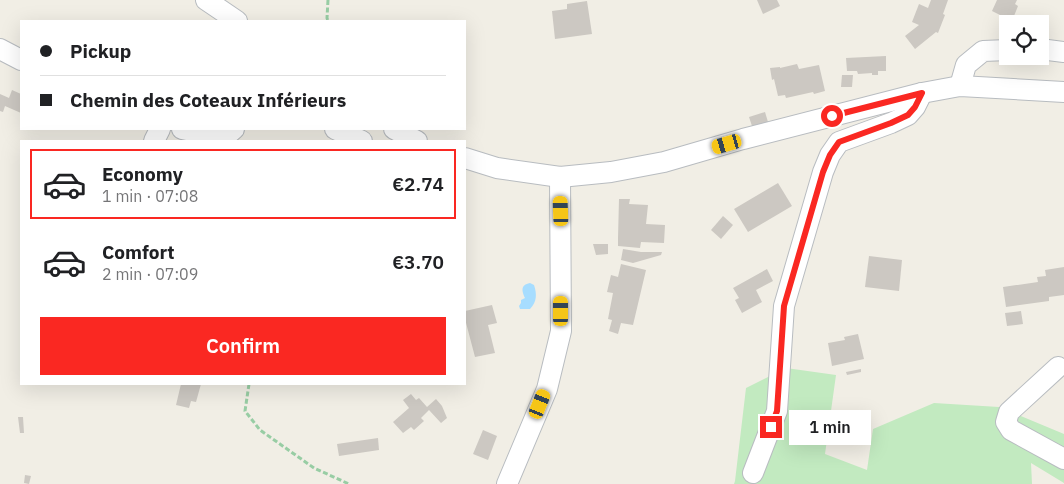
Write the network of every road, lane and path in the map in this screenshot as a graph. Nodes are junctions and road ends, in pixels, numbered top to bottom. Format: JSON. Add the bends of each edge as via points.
{"nodes":[{"id":1,"x":206,"y":0,"type":"edge"},
{"id":2,"x":328,"y":0,"type":"edge"},
{"id":3,"x":236,"y":20,"type":"edge"},
{"id":4,"x":328,"y":20,"type":"edge"},
{"id":5,"x":0,"y":49,"type":"edge"},
{"id":6,"x":999,"y":50,"type":"edge"},
{"id":7,"x":1049,"y":50,"type":"edge"},
{"id":8,"x":1064,"y":52,"type":"edge"},
{"id":9,"x":20,"y":59,"type":"edge"},
{"id":10,"x":960,"y":86,"type":"junction"},
{"id":11,"x":1064,"y":92,"type":"edge"},
{"id":12,"x":922,"y":93,"type":"junction"},
{"id":13,"x":187,"y":130,"type":"edge"},
{"id":14,"x":233,"y":130,"type":"edge"},
{"id":15,"x":337,"y":130,"type":"edge"},
{"id":16,"x":396,"y":130,"type":"edge"},
{"id":17,"x":360,"y":140,"type":"edge"},
{"id":18,"x":414,"y":140,"type":"edge"},
{"id":19,"x":466,"y":158,"type":"edge"},
{"id":20,"x":560,"y":177,"type":"junction"},
{"id":21,"x":1058,"y":367,"type":"dead end"},
{"id":22,"x":249,"y":385,"type":"edge"},
{"id":23,"x":1064,"y":459,"type":"edge"},
{"id":24,"x":753,"y":473,"type":"dead end"},
{"id":25,"x":349,"y":484,"type":"edge"},
{"id":26,"x":507,"y":484,"type":"edge"}],
"edges":[{"from":1,"to":3,"type":"street"},
{"from":2,"to":4,"type":"path"},
{"from":5,"to":9,"type":"street"},
{"from":6,"to":10,"type":"street","via":[[984,51],[966,65]]},
{"from":7,"to":8,"type":"street"},
{"from":10,"to":11,"type":"street"},
{"from":10,"to":12,"type":"street"},
{"from":12,"to":20,"type":"street","via":[[664,162]]},
{"from":12,"to":24,"type":"street","via":[[908,115],[839,142],[830,155],[784,306],[777,411]]},
{"from":13,"to":14,"type":"street","via":[[226,136]]},
{"from":15,"to":17,"type":"street"},
{"from":16,"to":18,"type":"street"},
{"from":19,"to":20,"type":"street","via":[[497,168]]},
{"from":20,"to":26,"type":"street","via":[[561,331],[547,388]]},
{"from":21,"to":23,"type":"street","via":[[1009,412],[1006,422],[1011,430]]},
{"from":22,"to":25,"type":"path","via":[[245,410],[260,430],[314,468]]}]}
